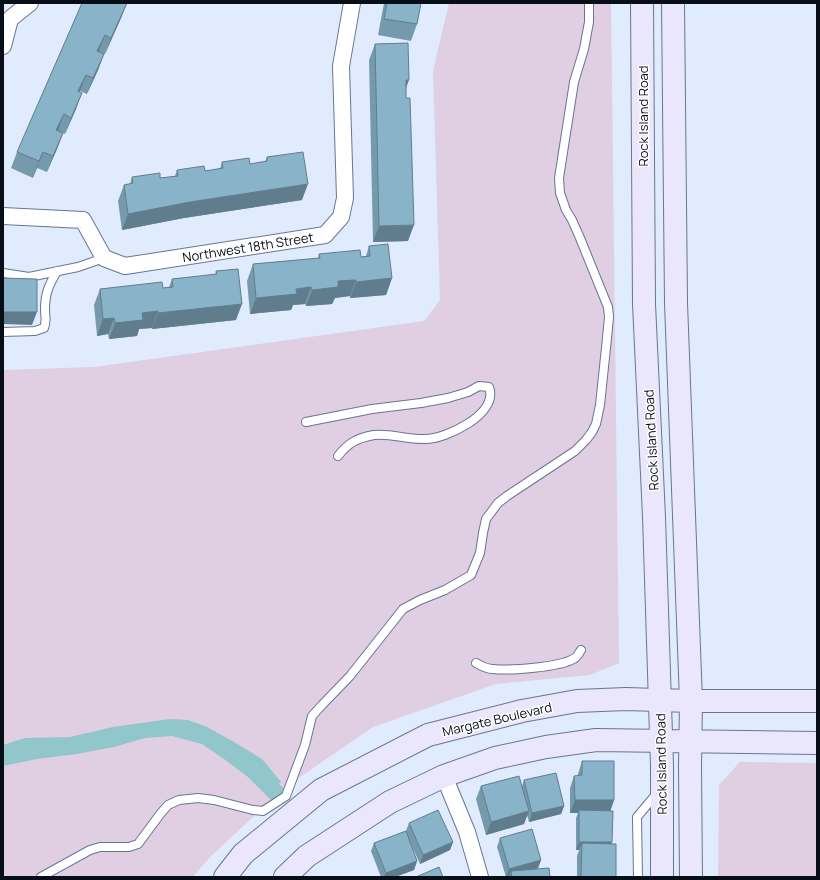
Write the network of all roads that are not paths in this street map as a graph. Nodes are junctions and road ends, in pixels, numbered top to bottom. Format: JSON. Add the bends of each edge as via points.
{"nodes":[{"id":1,"x":30,"y":3,"type":"edge"},
{"id":2,"x":352,"y":3,"type":"edge"},
{"id":3,"x":589,"y":3,"type":"edge"},
{"id":4,"x":642,"y":3,"type":"edge"},
{"id":5,"x":674,"y":3,"type":"edge"},
{"id":6,"x":3,"y":46,"type":"edge"},
{"id":7,"x":3,"y":216,"type":"edge"},
{"id":8,"x":104,"y":258,"type":"junction"},
{"id":9,"x":57,"y":271,"type":"junction"},
{"id":10,"x":3,"y":273,"type":"edge"},
{"id":11,"x":3,"y":332,"type":"edge"},
{"id":12,"x":306,"y":422,"type":"dead end"},
{"id":13,"x":338,"y":456,"type":"dead end"},
{"id":14,"x":581,"y":650,"type":"dead end"},
{"id":15,"x":476,"y":663,"type":"dead end"},
{"id":16,"x":660,"y":700,"type":"junction"},
{"id":17,"x":691,"y":701,"type":"junction"},
{"id":18,"x":817,"y":701,"type":"edge"},
{"id":19,"x":661,"y":741,"type":"junction"},
{"id":20,"x":690,"y":742,"type":"junction"},
{"id":21,"x":817,"y":744,"type":"edge"},
{"id":22,"x":444,"y":776,"type":"junction"},
{"id":23,"x":662,"y":787,"type":"junction"},
{"id":24,"x":41,"y":877,"type":"edge"},
{"id":25,"x":225,"y":877,"type":"edge"},
{"id":26,"x":285,"y":877,"type":"edge"},
{"id":27,"x":480,"y":877,"type":"edge"},
{"id":28,"x":638,"y":877,"type":"edge"},
{"id":29,"x":662,"y":877,"type":"edge"},
{"id":30,"x":691,"y":877,"type":"edge"}],
"edges":[{"from":1,"to":6,"type":"street","via":[[10,19]]},
{"from":2,"to":8,"type":"street","name":"Northwest 18th Street","via":[[341,66],[345,198],[341,217],[326,235],[126,266]]},
{"from":3,"to":24,"type":"lane","via":[[589,22],[574,82],[559,178],[560,193],[566,210],[578,232],[608,307],[600,405],[592,432],[575,451],[498,503],[486,519],[480,553],[471,575],[402,609],[350,676],[312,716],[305,745],[286,796],[263,811],[214,800],[179,800],[168,805],[138,844],[90,850]]},
{"from":4,"to":16,"type":"main road","name":"Rock Island Road","via":[[644,304]]},
{"from":5,"to":17,"type":"main road","via":[[676,303]]},
{"from":7,"to":8,"type":"street","via":[[83,220]]},
{"from":8,"to":9,"type":"lane"},
{"from":9,"to":10,"type":"lane","via":[[29,277]]},
{"from":9,"to":11,"type":"lane","via":[[49,284],[44,328],[35,331]]},
{"from":12,"to":13,"type":"lane","via":[[448,398],[479,386],[489,387],[489,402],[479,416],[442,436],[426,439],[375,435],[360,438],[346,446]]},
{"from":14,"to":15,"type":"lane","via":[[575,659],[562,664],[492,669]]},
{"from":16,"to":17,"type":"main road","name":"Margate Boulevard"},
{"from":16,"to":19,"type":"main road","name":"Rock Island Road"},
{"from":16,"to":25,"type":"main road","name":"Margate Boulevard","via":[[577,701],[522,711],[428,735],[321,790],[243,854]]},
{"from":17,"to":18,"type":"main road","name":"Margate Boulevard"},
{"from":17,"to":20,"type":"main road"},
{"from":19,"to":20,"type":"main road"},
{"from":19,"to":22,"type":"main road","via":[[596,740],[546,747],[495,758]]},
{"from":19,"to":23,"type":"main road","name":"Rock Island Road"},
{"from":20,"to":21,"type":"main road"},
{"from":20,"to":30,"type":"main road"},
{"from":22,"to":26,"type":"main road","via":[[390,802],[307,856]]},
{"from":22,"to":27,"type":"street","via":[[467,832]]},
{"from":23,"to":28,"type":"lane","via":[[637,817]]},
{"from":23,"to":29,"type":"main road","name":"Rock Island Road"}]}
